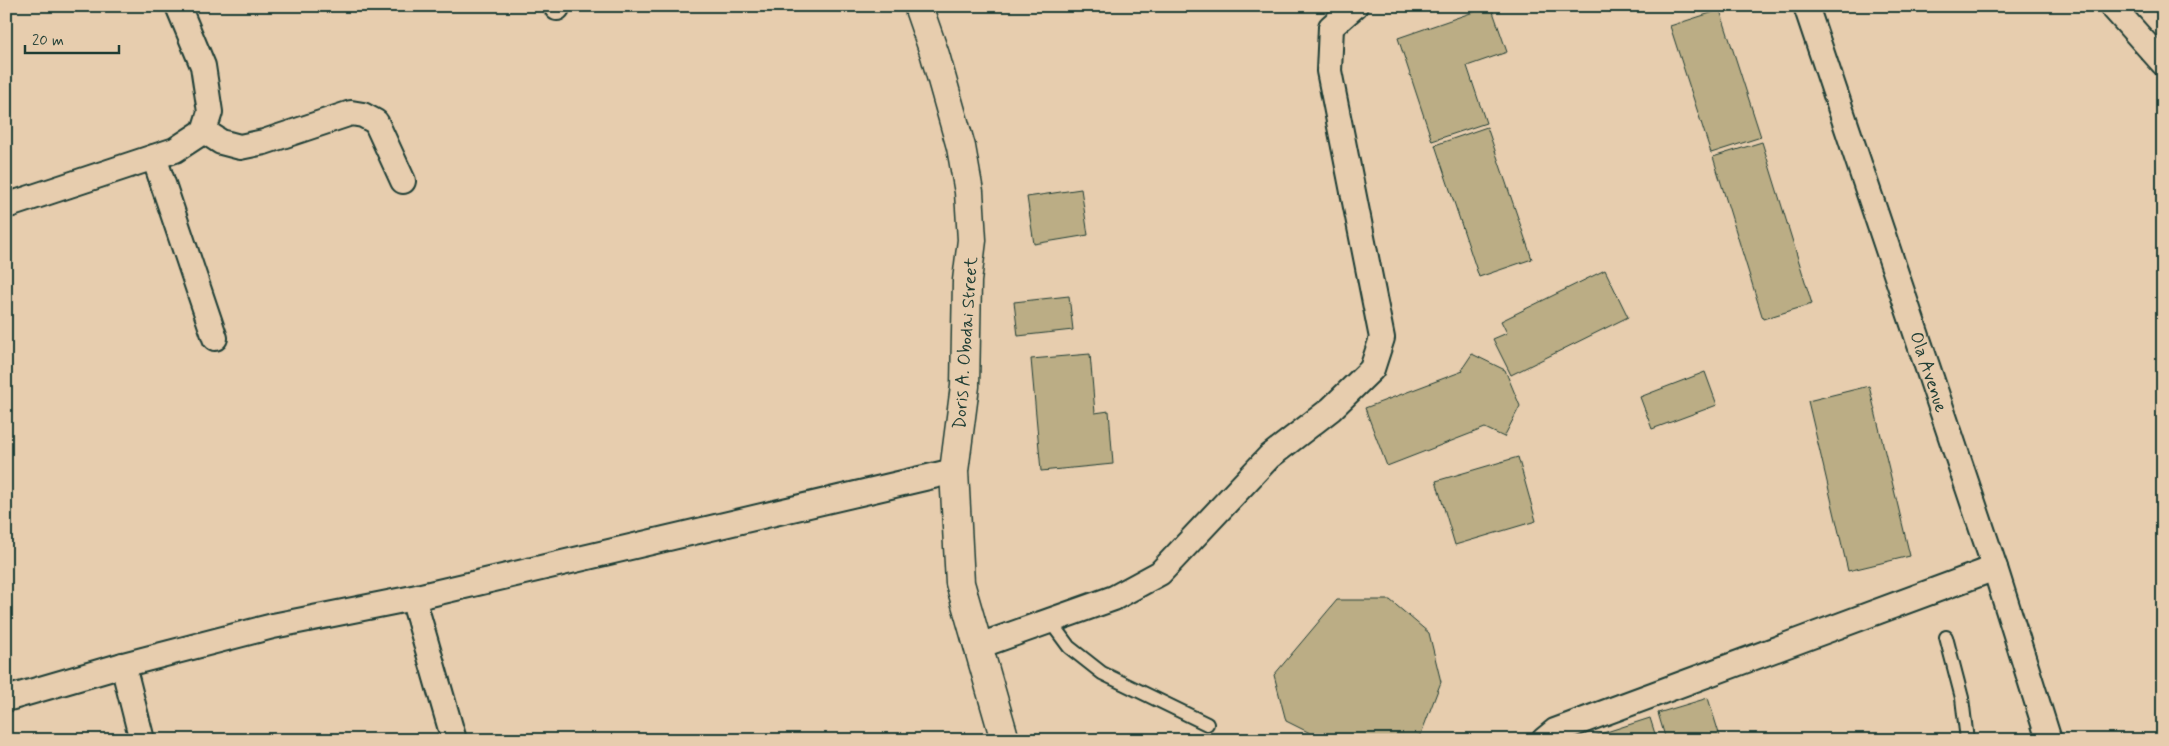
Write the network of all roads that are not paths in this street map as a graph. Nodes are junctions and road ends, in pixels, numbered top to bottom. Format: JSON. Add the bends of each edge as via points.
{"nodes":[{"id":1,"x":178,"y":6,"type":"edge"},
{"id":2,"x":918,"y":6,"type":"edge"},
{"id":3,"x":1355,"y":6,"type":"edge"},
{"id":4,"x":1806,"y":6,"type":"edge"},
{"id":5,"x":2112,"y":6,"type":"edge"},
{"id":6,"x":2163,"y":63,"type":"edge"},
{"id":7,"x":204,"y":130,"type":"junction"},
{"id":8,"x":154,"y":157,"type":"junction"},
{"id":9,"x":403,"y":181,"type":"dead end"},
{"id":10,"x":6,"y":206,"type":"edge"},
{"id":11,"x":214,"y":338,"type":"dead end"},
{"id":12,"x":954,"y":471,"type":"junction"},
{"id":13,"x":1995,"y":568,"type":"junction"},
{"id":14,"x":413,"y":598,"type":"junction"},
{"id":15,"x":1050,"y":620,"type":"junction"},
{"id":16,"x":1946,"y":637,"type":"dead end"},
{"id":17,"x":979,"y":646,"type":"junction"},
{"id":18,"x":123,"y":665,"type":"junction"},
{"id":19,"x":6,"y":699,"type":"edge"},
{"id":20,"x":1207,"y":724,"type":"dead end"},
{"id":21,"x":142,"y":740,"type":"edge"},
{"id":22,"x":454,"y":740,"type":"edge"},
{"id":23,"x":1006,"y":740,"type":"edge"},
{"id":24,"x":1544,"y":740,"type":"edge"},
{"id":25,"x":1967,"y":740,"type":"edge"},
{"id":26,"x":2049,"y":740,"type":"edge"}],
"edges":[{"from":1,"to":7,"type":"street","via":[[203,66],[210,112]]},
{"from":2,"to":12,"type":"street","name":"Doris A. Obodai Street","via":[[961,147],[969,192],[972,240],[967,281],[965,386]]},
{"from":3,"to":15,"type":"street","via":[[1331,27],[1329,71],[1382,338],[1372,370],[1331,409],[1269,457],[1160,573],[1114,598]]},
{"from":4,"to":13,"type":"street","name":"Ola Avenue"},
{"from":5,"to":6,"type":"street"},
{"from":7,"to":8,"type":"street","via":[[175,150]]},
{"from":7,"to":9,"type":"street","via":[[221,142],[240,147],[351,113],[363,115],[376,122]]},
{"from":8,"to":10,"type":"street"},
{"from":8,"to":11,"type":"street"},
{"from":12,"to":14,"type":"street"},
{"from":12,"to":17,"type":"street","name":"Doris A. Obodai Street","via":[[960,582]]},
{"from":13,"to":24,"type":"street","via":[[1555,731]]},
{"from":13,"to":26,"type":"street","name":"Ola Avenue"},
{"from":14,"to":18,"type":"street","via":[[273,626]]},
{"from":14,"to":22,"type":"street"},
{"from":15,"to":17,"type":"street"},
{"from":15,"to":20,"type":"lane","via":[[1069,647],[1102,673]]},
{"from":16,"to":25,"type":"lane","via":[[1962,698]]},
{"from":17,"to":23,"type":"street","name":"Doris A. Obodai Street"},
{"from":18,"to":19,"type":"street"},
{"from":18,"to":21,"type":"street"}]}
